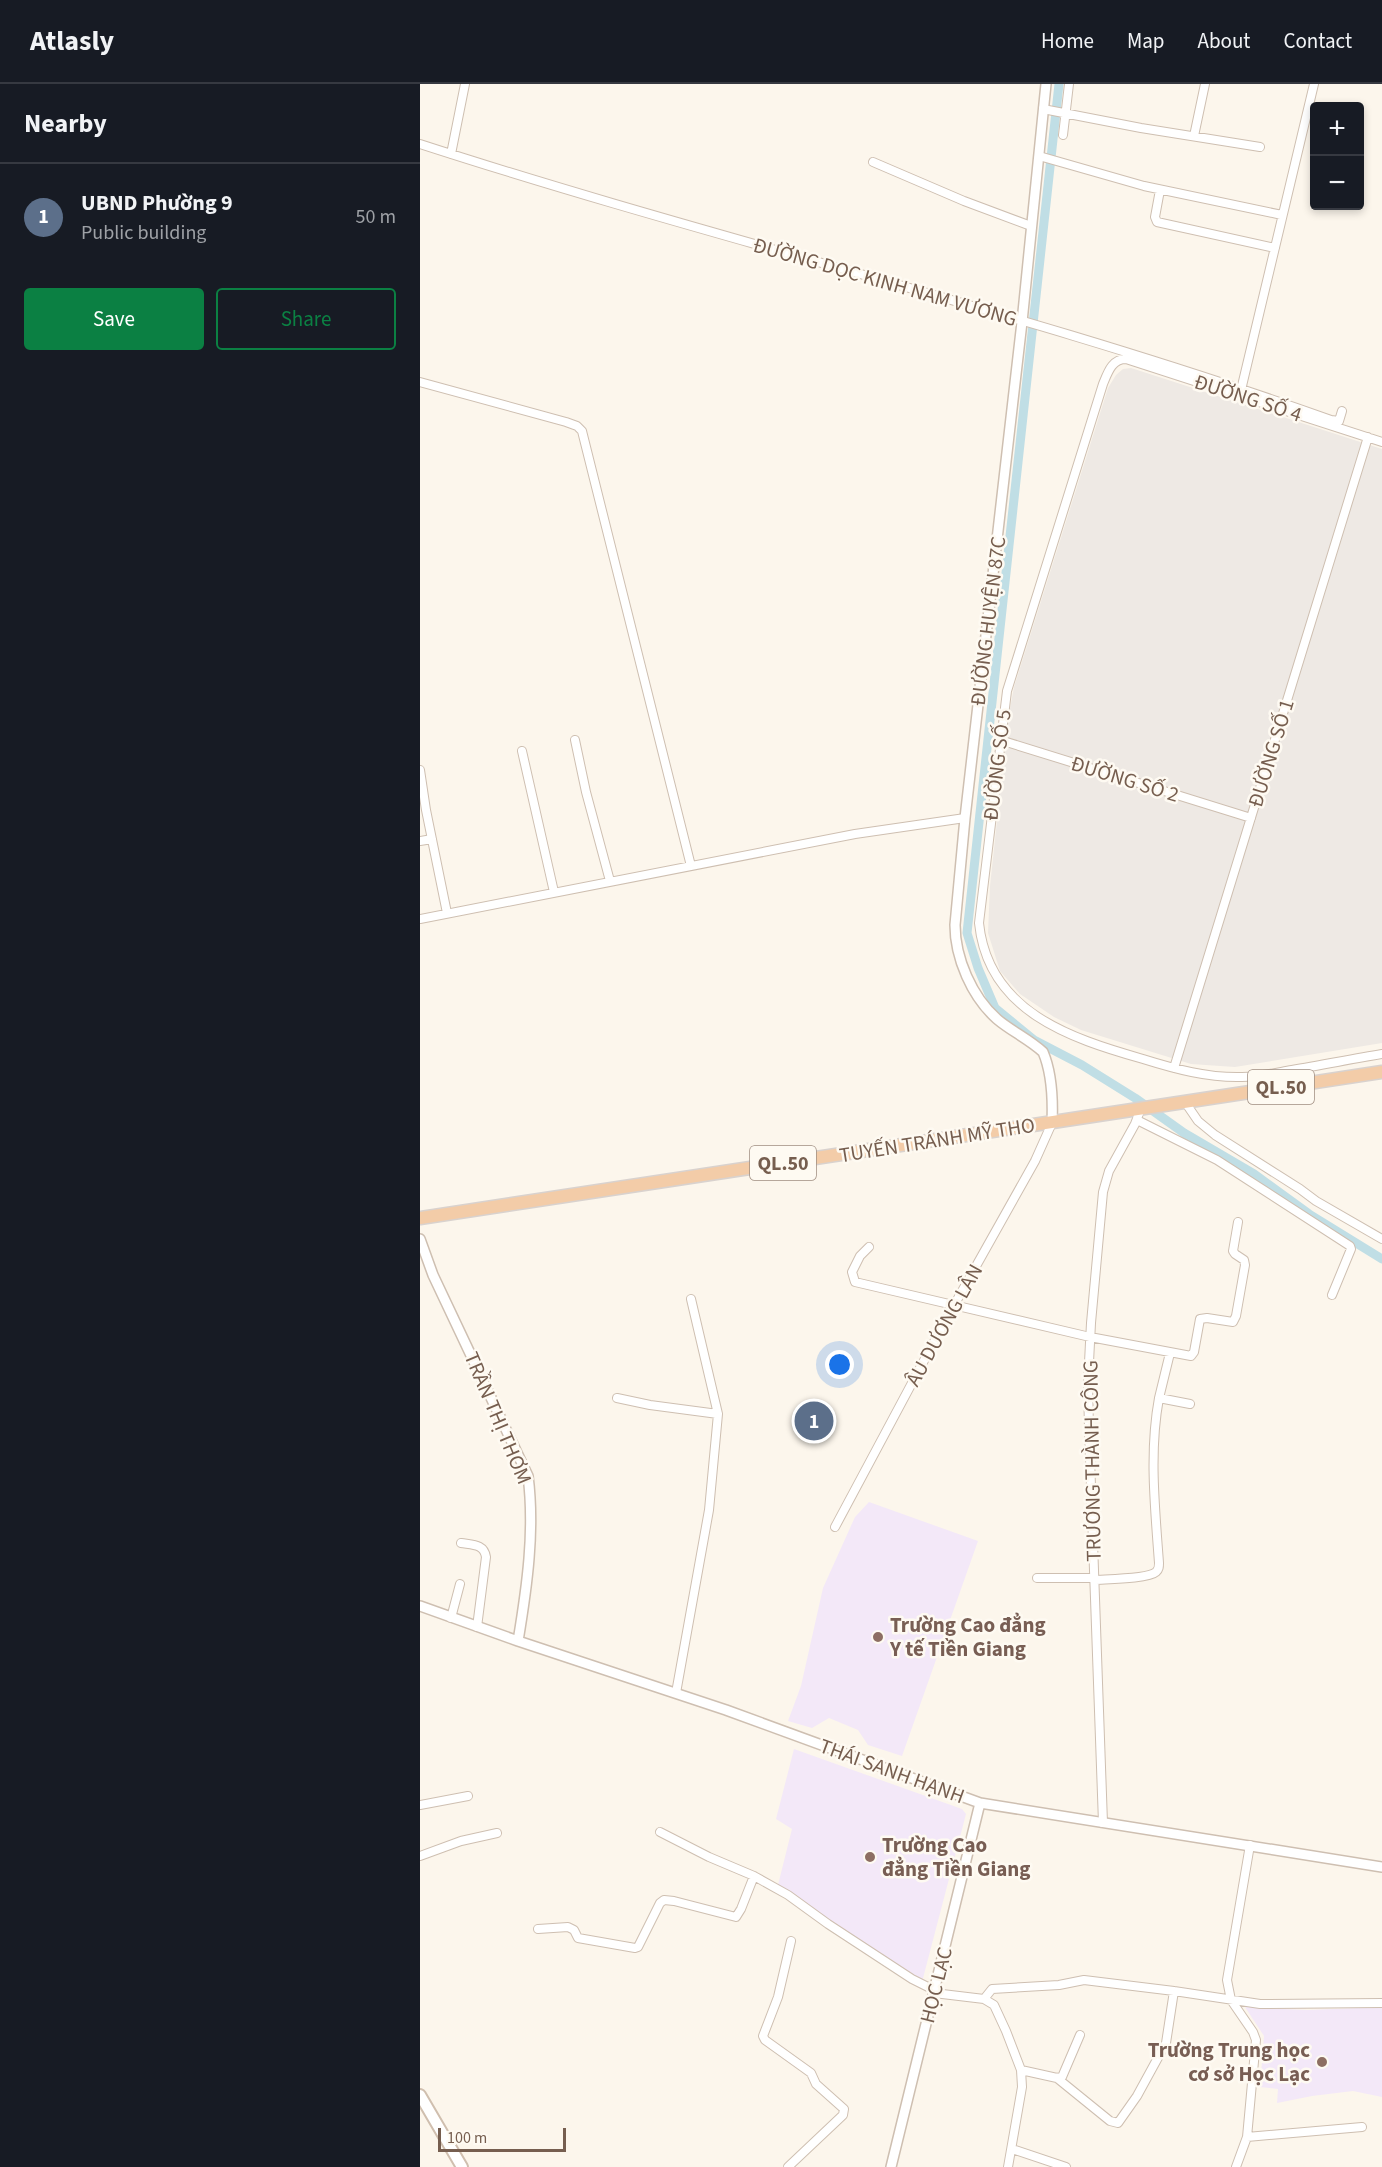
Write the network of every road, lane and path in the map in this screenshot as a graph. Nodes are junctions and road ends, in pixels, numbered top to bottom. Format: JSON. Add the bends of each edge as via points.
{"nodes":[{"id":1,"x":465,"y":84,"type":"edge"},
{"id":2,"x":1046,"y":84,"type":"edge"},
{"id":3,"x":1069,"y":84,"type":"edge"},
{"id":4,"x":1205,"y":84,"type":"edge"},
{"id":5,"x":1314,"y":84,"type":"edge"},
{"id":6,"x":1046,"y":110,"type":"junction"},
{"id":7,"x":1063,"y":112,"type":"junction"},
{"id":8,"x":1063,"y":135,"type":"dead end"},
{"id":9,"x":1194,"y":136,"type":"junction"},
{"id":10,"x":420,"y":144,"type":"edge"},
{"id":11,"x":1260,"y":147,"type":"dead end"},
{"id":12,"x":451,"y":154,"type":"junction"},
{"id":13,"x":1042,"y":157,"type":"junction"},
{"id":14,"x":873,"y":162,"type":"dead end"},
{"id":15,"x":1160,"y":190,"type":"junction"},
{"id":16,"x":1282,"y":215,"type":"junction"},
{"id":17,"x":1031,"y":226,"type":"junction"},
{"id":18,"x":1275,"y":248,"type":"junction"},
{"id":19,"x":1026,"y":323,"type":"junction"},
{"id":20,"x":1114,"y":363,"type":"joint"},
{"id":21,"x":420,"y":382,"type":"edge"},
{"id":22,"x":1241,"y":390,"type":"junction"},
{"id":23,"x":1342,"y":411,"type":"dead end"},
{"id":24,"x":1368,"y":437,"type":"junction"},
{"id":25,"x":1382,"y":442,"type":"edge"},
{"id":26,"x":575,"y":740,"type":"dead end"},
{"id":27,"x":1000,"y":740,"type":"junction"},
{"id":28,"x":522,"y":751,"type":"dead end"},
{"id":29,"x":420,"y":770,"type":"edge"},
{"id":30,"x":421,"y":787,"type":"edge"},
{"id":31,"x":964,"y":818,"type":"junction"},
{"id":32,"x":1251,"y":818,"type":"junction"},
{"id":33,"x":432,"y":839,"type":"junction"},
{"id":34,"x":420,"y":841,"type":"edge"},
{"id":35,"x":691,"y":866,"type":"junction"},
{"id":36,"x":610,"y":881,"type":"junction"},
{"id":37,"x":554,"y":892,"type":"junction"},
{"id":38,"x":447,"y":913,"type":"junction"},
{"id":39,"x":420,"y":918,"type":"edge"},
{"id":40,"x":1382,"y":1054,"type":"edge"},
{"id":41,"x":1174,"y":1068,"type":"junction"},
{"id":42,"x":1382,"y":1072,"type":"edge"},
{"id":43,"x":1265,"y":1074,"type":"junction"},
{"id":44,"x":1266,"y":1089,"type":"junction"},
{"id":45,"x":1182,"y":1102,"type":"junction"},
{"id":46,"x":1141,"y":1112,"type":"junction"},
{"id":47,"x":1052,"y":1123,"type":"junction"},
{"id":48,"x":420,"y":1218,"type":"edge"},
{"id":49,"x":1238,"y":1222,"type":"dead end"},
{"id":50,"x":420,"y":1239,"type":"edge"},
{"id":51,"x":1382,"y":1239,"type":"edge"},
{"id":52,"x":869,"y":1247,"type":"dead end"},
{"id":53,"x":1332,"y":1294,"type":"dead end"},
{"id":54,"x":691,"y":1299,"type":"dead end"},
{"id":55,"x":953,"y":1306,"type":"junction"},
{"id":56,"x":1090,"y":1337,"type":"junction"},
{"id":57,"x":1170,"y":1353,"type":"junction"},
{"id":58,"x":617,"y":1398,"type":"dead end"},
{"id":59,"x":1159,"y":1398,"type":"junction"},
{"id":60,"x":1190,"y":1404,"type":"dead end"},
{"id":61,"x":718,"y":1414,"type":"junction"},
{"id":62,"x":835,"y":1527,"type":"dead end"},
{"id":63,"x":461,"y":1543,"type":"dead end"},
{"id":64,"x":1037,"y":1578,"type":"dead end"},
{"id":65,"x":1094,"y":1579,"type":"junction"},
{"id":66,"x":460,"y":1584,"type":"dead end"},
{"id":67,"x":420,"y":1606,"type":"edge"},
{"id":68,"x":451,"y":1617,"type":"junction"},
{"id":69,"x":477,"y":1627,"type":"junction"},
{"id":70,"x":518,"y":1641,"type":"junction"},
{"id":71,"x":676,"y":1693,"type":"junction"},
{"id":72,"x":468,"y":1796,"type":"dead end"},
{"id":73,"x":981,"y":1803,"type":"junction"},
{"id":74,"x":420,"y":1805,"type":"edge"},
{"id":75,"x":1103,"y":1823,"type":"junction"},
{"id":76,"x":660,"y":1832,"type":"dead end"},
{"id":77,"x":497,"y":1833,"type":"dead end"},
{"id":78,"x":1250,"y":1845,"type":"junction"},
{"id":79,"x":420,"y":1856,"type":"edge"},
{"id":80,"x":1382,"y":1867,"type":"edge"},
{"id":81,"x":754,"y":1875,"type":"junction"},
{"id":82,"x":538,"y":1929,"type":"dead end"},
{"id":83,"x":791,"y":1941,"type":"dead end"},
{"id":84,"x":1174,"y":1991,"type":"junction"},
{"id":85,"x":934,"y":1992,"type":"junction"},
{"id":86,"x":984,"y":1999,"type":"junction"},
{"id":87,"x":1231,"y":2000,"type":"junction"},
{"id":88,"x":1382,"y":2003,"type":"edge"},
{"id":89,"x":1080,"y":2036,"type":"dead end"},
{"id":90,"x":1021,"y":2070,"type":"junction"},
{"id":91,"x":1057,"y":2078,"type":"junction"},
{"id":92,"x":420,"y":2095,"type":"edge"},
{"id":93,"x":1362,"y":2127,"type":"dead end"},
{"id":94,"x":1247,"y":2137,"type":"junction"},
{"id":95,"x":1012,"y":2149,"type":"junction"},
{"id":96,"x":462,"y":2167,"type":"edge"},
{"id":97,"x":788,"y":2167,"type":"edge"},
{"id":98,"x":891,"y":2167,"type":"edge"},
{"id":99,"x":1008,"y":2167,"type":"edge"},
{"id":100,"x":1066,"y":2167,"type":"edge"},
{"id":101,"x":1236,"y":2167,"type":"edge"}],
"edges":[{"from":1,"to":12,"type":"street"},
{"from":2,"to":6,"type":"street","name":"ĐƯỜNG HUYỆN 87C"},
{"from":3,"to":7,"type":"street"},
{"from":4,"to":9,"type":"street"},
{"from":5,"to":16,"type":"street"},
{"from":6,"to":7,"type":"street"},
{"from":6,"to":13,"type":"street","name":"ĐƯỜNG HUYỆN 87C"},
{"from":7,"to":8,"type":"street"},
{"from":7,"to":9,"type":"street"},
{"from":9,"to":11,"type":"street"},
{"from":10,"to":12,"type":"street","name":"ĐƯỜNG DỌC KINH NAM VƯƠNG"},
{"from":12,"to":19,"type":"street","name":"ĐƯỜNG DỌC KINH NAM VƯƠNG"},
{"from":13,"to":15,"type":"street"},
{"from":13,"to":17,"type":"street","name":"ĐƯỜNG HUYỆN 87C"},
{"from":14,"to":17,"type":"street"},
{"from":15,"to":16,"type":"street"},
{"from":15,"to":18,"type":"street","via":[[1156,222]]},
{"from":16,"to":18,"type":"street"},
{"from":17,"to":19,"type":"street","name":"ĐƯỜNG HUYỆN 87C"},
{"from":18,"to":22,"type":"street"},
{"from":19,"to":22,"type":"street","name":"ĐƯỜNG DỌC KINH NAM VƯƠNG"},
{"from":19,"to":31,"type":"street","name":"ĐƯỜNG HUYỆN 87C"},
{"from":20,"to":24,"type":"street","name":"ĐƯỜNG SỐ 4","via":[[1126,359]]},
{"from":20,"to":27,"type":"street","name":"ĐƯỜNG SỐ 5","via":[[1103,384],[1012,672]]},
{"from":21,"to":35,"type":"street","via":[[567,422],[582,431]]},
{"from":22,"to":23,"type":"street","name":"ĐƯỜNG DỌC KINH NAM VƯƠNG","via":[[1331,420],[1339,421]]},
{"from":24,"to":25,"type":"street","name":"ĐƯỜNG SỐ 4"},
{"from":24,"to":32,"type":"street","name":"ĐƯỜNG SỐ 1"},
{"from":26,"to":36,"type":"street"},
{"from":27,"to":32,"type":"street","name":"ĐƯỜNG SỐ 2"},
{"from":27,"to":41,"type":"street","name":"ĐƯỜNG SỐ 5","via":[[979,923],[991,966],[1022,1006],[1056,1030]]},
{"from":28,"to":37,"type":"street"},
{"from":29,"to":30,"type":"street"},
{"from":30,"to":33,"type":"street"},
{"from":31,"to":35,"type":"street","via":[[855,834]]},
{"from":31,"to":47,"type":"street","name":"ĐƯỜNG HUYỆN 87C","via":[[955,925],[959,954],[971,984],[990,1012],[1042,1052],[1053,1102]]},
{"from":32,"to":41,"type":"street","name":"ĐƯỜNG SỐ 1"},
{"from":33,"to":34,"type":"street"},
{"from":33,"to":38,"type":"street"},
{"from":35,"to":36,"type":"street"},
{"from":36,"to":37,"type":"street"},
{"from":37,"to":38,"type":"street"},
{"from":38,"to":39,"type":"street"},
{"from":40,"to":43,"type":"street","name":"ĐƯỜNG SỐ 5"},
{"from":41,"to":43,"type":"street","name":"ĐƯỜNG SỐ 5","via":[[1230,1077]]},
{"from":42,"to":44,"type":"highway","name":"TUYẾN TRÁNH MỸ THO","number":"QL.50"},
{"from":43,"to":44,"type":"street"},
{"from":44,"to":45,"type":"highway","name":"TUYẾN TRÁNH MỸ THO","number":"QL.50"},
{"from":45,"to":46,"type":"highway","name":"TUYẾN TRÁNH MỸ THO","number":"QL.50"},
{"from":45,"to":51,"type":"street","via":[[1215,1135]]},
{"from":46,"to":47,"type":"highway","name":"TUYẾN TRÁNH MỸ THO","number":"QL.50"},
{"from":46,"to":53,"type":"street","via":[[1350,1246]]},
{"from":46,"to":56,"type":"street","name":"TRƯƠNG THÀNH CÔNG","via":[[1106,1179]]},
{"from":47,"to":48,"type":"highway","name":"TUYẾN TRÁNH MỸ THO","number":"QL.50"},
{"from":47,"to":55,"type":"street","name":"ÂU DƯƠNG LÂN","via":[[1035,1161]]},
{"from":49,"to":57,"type":"street","via":[[1233,1251],[1245,1265],[1233,1322],[1202,1318],[1191,1356]]},
{"from":50,"to":70,"type":"street","name":"TRẦN THỊ THƠM","via":[[528,1476],[531,1497],[527,1590]]},
{"from":52,"to":55,"type":"street","via":[[852,1272],[855,1282]]},
{"from":54,"to":61,"type":"street"},
{"from":55,"to":56,"type":"street"},
{"from":55,"to":62,"type":"street","name":"ÂU DƯƠNG LÂN"},
{"from":56,"to":57,"type":"street"},
{"from":56,"to":65,"type":"street","name":"TRƯƠNG THÀNH CÔNG"},
{"from":57,"to":59,"type":"street"},
{"from":58,"to":61,"type":"street"},
{"from":59,"to":60,"type":"street"},
{"from":59,"to":65,"type":"street","via":[[1154,1426],[1159,1568],[1154,1574],[1132,1578]]},
{"from":61,"to":71,"type":"street","via":[[709,1510]]},
{"from":63,"to":69,"type":"street","via":[[485,1550]]},
{"from":64,"to":65,"type":"street"},
{"from":65,"to":75,"type":"street","name":"TRƯƠNG THÀNH CÔNG"},
{"from":66,"to":68,"type":"street"},
{"from":67,"to":68,"type":"street","name":"THÁI SANH HẠNH"},
{"from":68,"to":69,"type":"street","name":"THÁI SANH HẠNH"},
{"from":69,"to":70,"type":"street","name":"THÁI SANH HẠNH"},
{"from":70,"to":71,"type":"street","name":"THÁI SANH HẠNH"},
{"from":71,"to":73,"type":"street","name":"THÁI SANH HẠNH"},
{"from":72,"to":74,"type":"street"},
{"from":73,"to":75,"type":"street","name":"THÁI SANH HẠNH"},
{"from":73,"to":85,"type":"street","name":"HỌC LẠC"},
{"from":75,"to":78,"type":"street","name":"THÁI SANH HẠNH"},
{"from":76,"to":81,"type":"street"},
{"from":77,"to":79,"type":"street"},
{"from":78,"to":80,"type":"street","name":"THÁI SANH HẠNH"},
{"from":78,"to":87,"type":"street","via":[[1227,1974]]},
{"from":81,"to":82,"type":"street","via":[[736,1917],[664,1900],[635,1948],[578,1938],[568,1927]]},
{"from":81,"to":85,"type":"street"},
{"from":83,"to":97,"type":"street","via":[[778,1997],[763,2036],[811,2073],[816,2084],[844,2109],[843,2115]]},
{"from":84,"to":86,"type":"street","via":[[1084,1980],[992,1989]]},
{"from":84,"to":87,"type":"street"},
{"from":84,"to":91,"type":"street","via":[[1166,2043],[1118,2123]]},
{"from":85,"to":86,"type":"street"},
{"from":85,"to":98,"type":"street","name":"HỌC LẠC"},
{"from":86,"to":90,"type":"street","via":[[994,2005]]},
{"from":87,"to":88,"type":"street","via":[[1284,2005]]},
{"from":87,"to":94,"type":"street","via":[[1256,2040]]},
{"from":89,"to":91,"type":"street","via":[[1062,2076]]},
{"from":90,"to":91,"type":"street"},
{"from":90,"to":95,"type":"street"},
{"from":92,"to":96,"type":"main road"},
{"from":93,"to":94,"type":"street"},
{"from":94,"to":101,"type":"street"},
{"from":95,"to":99,"type":"street"},
{"from":95,"to":100,"type":"street"}]}
